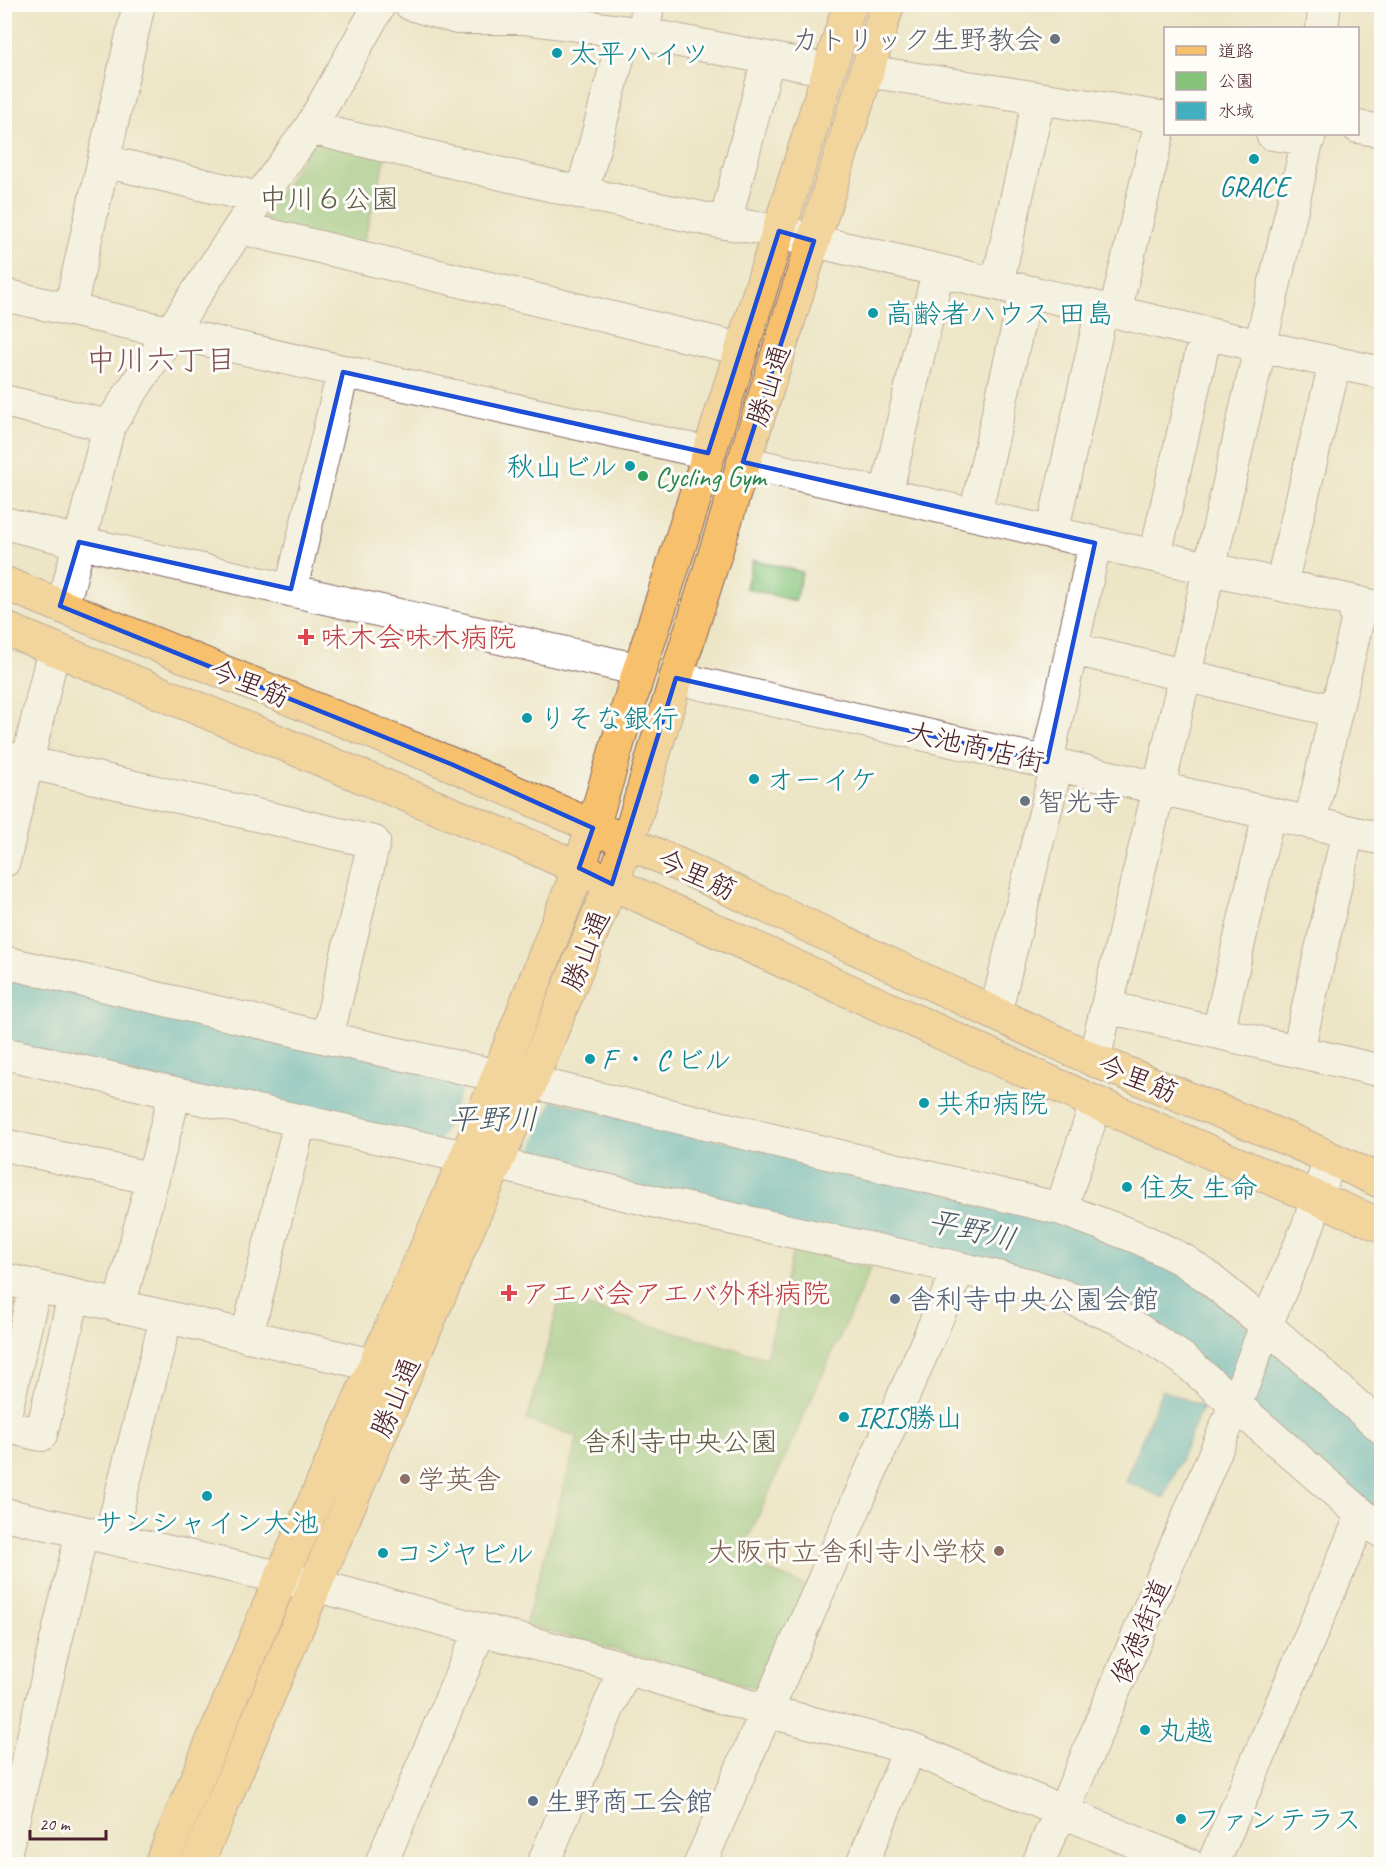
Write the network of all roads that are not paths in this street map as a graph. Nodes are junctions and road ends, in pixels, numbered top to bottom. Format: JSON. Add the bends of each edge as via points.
{"nodes":[{"id":1,"x":139,"y":4,"type":"edge"},
{"id":2,"x":410,"y":4,"type":"edge"},
{"id":3,"x":850,"y":4,"type":"edge"},
{"id":4,"x":888,"y":4,"type":"edge"},
{"id":5,"x":1325,"y":4,"type":"edge"},
{"id":6,"x":372,"y":6,"type":"edge"},
{"id":7,"x":525,"y":11,"type":"edge"},
{"id":8,"x":639,"y":24,"type":"edge"},
{"id":9,"x":1322,"y":27,"type":"edge"},
{"id":10,"x":768,"y":58,"type":"junction"},
{"id":11,"x":830,"y":70,"type":"junction"},
{"id":12,"x":866,"y":71,"type":"junction"},
{"id":13,"x":1039,"y":99,"type":"junction"},
{"id":14,"x":1164,"y":117,"type":"edge"},
{"id":15,"x":1359,"y":127,"type":"edge"},
{"id":16,"x":310,"y":129,"type":"junction"},
{"id":17,"x":1382,"y":131,"type":"edge"},
{"id":18,"x":1290,"y":135,"type":"edge"},
{"id":19,"x":1309,"y":136,"type":"edge"},
{"id":20,"x":104,"y":161,"type":"junction"},
{"id":21,"x":582,"y":193,"type":"junction"},
{"id":22,"x":260,"y":198,"type":"junction"},
{"id":23,"x":725,"y":223,"type":"junction"},
{"id":24,"x":241,"y":228,"type":"junction"},
{"id":25,"x":779,"y":231,"type":"junction"},
{"id":26,"x":814,"y":241,"type":"junction"},
{"id":27,"x":939,"y":270,"type":"junction"},
{"id":28,"x":1011,"y":288,"type":"junction"},
{"id":29,"x":4,"y":295,"type":"edge"},
{"id":30,"x":70,"y":309,"type":"junction"},
{"id":31,"x":1108,"y":310,"type":"junction"},
{"id":32,"x":171,"y":332,"type":"junction"},
{"id":33,"x":1206,"y":333,"type":"junction"},
{"id":34,"x":1260,"y":346,"type":"junction"},
{"id":35,"x":741,"y":349,"type":"junction"},
{"id":36,"x":1335,"y":363,"type":"junction"},
{"id":37,"x":343,"y":372,"type":"junction"},
{"id":38,"x":1382,"y":373,"type":"edge"},
{"id":39,"x":4,"y":401,"type":"edge"},
{"id":40,"x":110,"y":426,"type":"junction"},
{"id":41,"x":708,"y":453,"type":"junction"},
{"id":42,"x":743,"y":462,"type":"junction"},
{"id":43,"x":886,"y":495,"type":"junction"},
{"id":44,"x":975,"y":515,"type":"junction"},
{"id":45,"x":4,"y":523,"type":"edge"},
{"id":46,"x":1052,"y":532,"type":"junction"},
{"id":47,"x":79,"y":542,"type":"junction"},
{"id":48,"x":1095,"y":543,"type":"junction"},
{"id":49,"x":1155,"y":556,"type":"junction"},
{"id":50,"x":1210,"y":569,"type":"junction"},
{"id":51,"x":4,"y":584,"type":"edge"},
{"id":52,"x":1281,"y":585,"type":"junction"},
{"id":53,"x":291,"y":590,"type":"junction"},
{"id":54,"x":1367,"y":605,"type":"edge"},
{"id":55,"x":60,"y":606,"type":"junction"},
{"id":56,"x":4,"y":628,"type":"edge"},
{"id":57,"x":54,"y":648,"type":"junction"},
{"id":58,"x":1073,"y":649,"type":"junction"},
{"id":59,"x":640,"y":670,"type":"junction"},
{"id":60,"x":1185,"y":677,"type":"junction"},
{"id":61,"x":676,"y":678,"type":"junction"},
{"id":62,"x":1336,"y":711,"type":"junction"},
{"id":63,"x":16,"y":760,"type":"edge"},
{"id":64,"x":1052,"y":763,"type":"junction"},
{"id":65,"x":1159,"y":788,"type":"junction"},
{"id":66,"x":1269,"y":813,"type":"junction"},
{"id":67,"x":1310,"y":823,"type":"junction"},
{"id":68,"x":593,"y":828,"type":"junction"},
{"id":69,"x":1348,"y":831,"type":"junction"},
{"id":70,"x":1382,"y":839,"type":"edge"},
{"id":71,"x":628,"y":842,"type":"junction"},
{"id":72,"x":4,"y":861,"type":"edge"},
{"id":73,"x":579,"y":868,"type":"junction"},
{"id":74,"x":612,"y":884,"type":"junction"},
{"id":75,"x":4,"y":962,"type":"edge"},
{"id":76,"x":1107,"y":1007,"type":"junction"},
{"id":77,"x":995,"y":1014,"type":"junction"},
{"id":78,"x":1218,"y":1033,"type":"junction"},
{"id":79,"x":327,"y":1038,"type":"junction"},
{"id":80,"x":1298,"y":1051,"type":"junction"},
{"id":81,"x":4,"y":1053,"type":"edge"},
{"id":82,"x":1094,"y":1060,"type":"junction"},
{"id":83,"x":1382,"y":1071,"type":"edge"},
{"id":84,"x":514,"y":1083,"type":"junction"},
{"id":85,"x":175,"y":1093,"type":"junction"},
{"id":86,"x":1096,"y":1103,"type":"junction"},
{"id":87,"x":300,"y":1121,"type":"junction"},
{"id":88,"x":4,"y":1145,"type":"edge"},
{"id":89,"x":482,"y":1158,"type":"junction"},
{"id":90,"x":1330,"y":1158,"type":"junction"},
{"id":91,"x":153,"y":1179,"type":"junction"},
{"id":92,"x":1382,"y":1182,"type":"edge"},
{"id":93,"x":1317,"y":1197,"type":"junction"},
{"id":94,"x":1060,"y":1209,"type":"junction"},
{"id":95,"x":1382,"y":1226,"type":"edge"},
{"id":96,"x":959,"y":1268,"type":"junction"},
{"id":97,"x":4,"y":1279,"type":"edge"},
{"id":98,"x":35,"y":1286,"type":"junction"},
{"id":99,"x":74,"y":1296,"type":"junction"},
{"id":100,"x":119,"y":1307,"type":"junction"},
{"id":101,"x":166,"y":1318,"type":"junction"},
{"id":102,"x":1265,"y":1329,"type":"junction"},
{"id":103,"x":247,"y":1336,"type":"junction"},
{"id":104,"x":373,"y":1365,"type":"junction"},
{"id":105,"x":1237,"y":1400,"type":"junction"},
{"id":106,"x":4,"y":1420,"type":"edge"},
{"id":107,"x":4,"y":1426,"type":"edge"},
{"id":108,"x":1382,"y":1428,"type":"edge"},
{"id":109,"x":4,"y":1514,"type":"edge"},
{"id":110,"x":1372,"y":1524,"type":"edge"},
{"id":111,"x":96,"y":1535,"type":"junction"},
{"id":112,"x":281,"y":1578,"type":"junction"},
{"id":113,"x":314,"y":1585,"type":"junction"},
{"id":114,"x":480,"y":1630,"type":"junction"},
{"id":115,"x":624,"y":1668,"type":"junction"},
{"id":116,"x":766,"y":1712,"type":"junction"},
{"id":117,"x":910,"y":1748,"type":"junction"},
{"id":118,"x":1064,"y":1812,"type":"junction"},
{"id":119,"x":4,"y":1859,"type":"edge"},
{"id":120,"x":161,"y":1864,"type":"edge"},
{"id":121,"x":197,"y":1864,"type":"edge"},
{"id":122,"x":381,"y":1864,"type":"edge"},
{"id":123,"x":543,"y":1864,"type":"edge"},
{"id":124,"x":700,"y":1864,"type":"edge"},
{"id":125,"x":862,"y":1864,"type":"edge"},
{"id":126,"x":1038,"y":1864,"type":"edge"},
{"id":127,"x":1188,"y":1864,"type":"edge"},
{"id":128,"x":1213,"y":1864,"type":"edge"}],
"edges":[{"from":1,"to":20,"type":"street"},
{"from":2,"to":7,"type":"street","via":[[457,18]]},
{"from":3,"to":11,"type":"main road","name":"勝山通"},
{"from":4,"to":12,"type":"main road","name":"勝山通"},
{"from":5,"to":9,"type":"street"},
{"from":6,"to":16,"type":"street"},
{"from":7,"to":8,"type":"street"},
{"from":8,"to":10,"type":"street"},
{"from":8,"to":21,"type":"street"},
{"from":10,"to":11,"type":"street"},
{"from":10,"to":23,"type":"street"},
{"from":11,"to":25,"type":"main road","name":"勝山通"},
{"from":12,"to":13,"type":"street"},
{"from":12,"to":26,"type":"main road","name":"勝山通"},
{"from":13,"to":14,"type":"street"},
{"from":13,"to":28,"type":"street"},
{"from":14,"to":31,"type":"street"},
{"from":15,"to":17,"type":"street"},
{"from":16,"to":21,"type":"street"},
{"from":16,"to":22,"type":"street"},
{"from":18,"to":19,"type":"street"},
{"from":19,"to":34,"type":"street"},
{"from":20,"to":22,"type":"street"},
{"from":20,"to":30,"type":"street"},
{"from":21,"to":23,"type":"street"},
{"from":22,"to":24,"type":"street"},
{"from":23,"to":25,"type":"street"},
{"from":24,"to":32,"type":"street"},
{"from":24,"to":35,"type":"street"},
{"from":25,"to":26,"type":"street"},
{"from":25,"to":35,"type":"main road","name":"勝山通"},
{"from":26,"to":27,"type":"street"},
{"from":26,"to":42,"type":"main road","name":"勝山通"},
{"from":27,"to":28,"type":"street"},
{"from":27,"to":43,"type":"street"},
{"from":28,"to":31,"type":"street"},
{"from":28,"to":44,"type":"street"},
{"from":29,"to":30,"type":"street"},
{"from":30,"to":32,"type":"street"},
{"from":31,"to":33,"type":"street"},
{"from":31,"to":46,"type":"street"},
{"from":32,"to":37,"type":"street"},
{"from":32,"to":40,"type":"street"},
{"from":33,"to":34,"type":"street"},
{"from":33,"to":49,"type":"street"},
{"from":34,"to":36,"type":"street"},
{"from":34,"to":50,"type":"street"},
{"from":35,"to":41,"type":"main road","name":"勝山通"},
{"from":36,"to":38,"type":"street"},
{"from":36,"to":52,"type":"street"},
{"from":37,"to":41,"type":"street"},
{"from":37,"to":53,"type":"street"},
{"from":39,"to":40,"type":"street"},
{"from":40,"to":47,"type":"street"},
{"from":41,"to":59,"type":"main road","name":"勝山通"},
{"from":42,"to":43,"type":"street"},
{"from":42,"to":61,"type":"main road","name":"勝山通"},
{"from":43,"to":44,"type":"street"},
{"from":44,"to":46,"type":"street"},
{"from":45,"to":47,"type":"street"},
{"from":46,"to":48,"type":"street"},
{"from":47,"to":53,"type":"street"},
{"from":47,"to":55,"type":"street"},
{"from":48,"to":49,"type":"street"},
{"from":48,"to":58,"type":"street"},
{"from":49,"to":50,"type":"street"},
{"from":50,"to":52,"type":"street"},
{"from":50,"to":60,"type":"street"},
{"from":51,"to":55,"type":"main road","name":"今里筋"},
{"from":52,"to":54,"type":"street"},
{"from":53,"to":59,"type":"street"},
{"from":54,"to":62,"type":"street","via":[[1357,622]]},
{"from":55,"to":68,"type":"main road","name":"今里筋","via":[[440,760]]},
{"from":56,"to":57,"type":"main road","name":"今里筋"},
{"from":57,"to":63,"type":"street"},
{"from":57,"to":73,"type":"main road","name":"今里筋"},
{"from":58,"to":60,"type":"street"},
{"from":58,"to":64,"type":"street"},
{"from":59,"to":68,"type":"main road","name":"勝山通"},
{"from":60,"to":62,"type":"street"},
{"from":60,"to":65,"type":"street"},
{"from":61,"to":64,"type":"street","name":"大池商店街"},
{"from":61,"to":71,"type":"main road","name":"勝山通"},
{"from":62,"to":67,"type":"street"},
{"from":63,"to":72,"type":"street"},
{"from":63,"to":79,"type":"street","via":[[374,842]]},
{"from":64,"to":65,"type":"street","name":"大池商店街"},
{"from":64,"to":77,"type":"street"},
{"from":65,"to":66,"type":"street","name":"大池商店街"},
{"from":65,"to":76,"type":"street"},
{"from":66,"to":67,"type":"street","name":"大池商店街"},
{"from":66,"to":78,"type":"street"},
{"from":67,"to":69,"type":"street","name":"大池商店街"},
{"from":68,"to":71,"type":"main road","name":"今里筋"},
{"from":68,"to":73,"type":"main road","name":"勝山通"},
{"from":69,"to":70,"type":"street","name":"大池商店街"},
{"from":69,"to":80,"type":"street"},
{"from":71,"to":74,"type":"main road","name":"勝山通"},
{"from":71,"to":77,"type":"main road","name":"今里筋"},
{"from":73,"to":74,"type":"main road","name":"今里筋"},
{"from":73,"to":84,"type":"main road","name":"勝山通"},
{"from":74,"to":84,"type":"main road","name":"勝山通"},
{"from":74,"to":86,"type":"main road","name":"今里筋"},
{"from":75,"to":79,"type":"street"},
{"from":76,"to":78,"type":"street"},
{"from":76,"to":82,"type":"street"},
{"from":77,"to":82,"type":"main road","name":"今里筋"},
{"from":78,"to":80,"type":"street"},
{"from":79,"to":84,"type":"street"},
{"from":80,"to":83,"type":"street"},
{"from":81,"to":85,"type":"street"},
{"from":82,"to":90,"type":"main road","name":"今里筋"},
{"from":84,"to":89,"type":"main road","name":"勝山通"},
{"from":84,"to":94,"type":"street"},
{"from":85,"to":87,"type":"street"},
{"from":85,"to":91,"type":"street"},
{"from":86,"to":93,"type":"main road","name":"今里筋"},
{"from":86,"to":94,"type":"street"},
{"from":87,"to":89,"type":"street"},
{"from":87,"to":103,"type":"street"},
{"from":88,"to":91,"type":"street"},
{"from":89,"to":96,"type":"street","via":[[677,1207]]},
{"from":89,"to":104,"type":"main road","name":"勝山通"},
{"from":89,"to":113,"type":"main road","name":"勝山通"},
{"from":90,"to":92,"type":"main road","name":"今里筋"},
{"from":90,"to":93,"type":"street","name":"俊徳街道"},
{"from":91,"to":100,"type":"street"},
{"from":93,"to":95,"type":"main road","name":"今里筋"},
{"from":93,"to":102,"type":"street","name":"俊徳街道"},
{"from":94,"to":102,"type":"street","via":[[1120,1229],[1184,1260]]},
{"from":96,"to":105,"type":"street","via":[[1064,1296],[1125,1322]]},
{"from":96,"to":116,"type":"street"},
{"from":97,"to":98,"type":"street"},
{"from":98,"to":99,"type":"street"},
{"from":98,"to":106,"type":"street"},
{"from":99,"to":100,"type":"street"},
{"from":99,"to":107,"type":"street","via":[[41,1435]]},
{"from":100,"to":101,"type":"street"},
{"from":101,"to":103,"type":"street"},
{"from":101,"to":111,"type":"street"},
{"from":102,"to":105,"type":"street","name":"俊徳街道"},
{"from":102,"to":108,"type":"street"},
{"from":103,"to":104,"type":"street"},
{"from":104,"to":112,"type":"main road","name":"勝山通"},
{"from":105,"to":110,"type":"street"},
{"from":105,"to":118,"type":"street","name":"俊徳街道"},
{"from":109,"to":111,"type":"street"},
{"from":110,"to":128,"type":"street"},
{"from":111,"to":112,"type":"street"},
{"from":111,"to":119,"type":"street"},
{"from":112,"to":113,"type":"street"},
{"from":112,"to":120,"type":"main road","name":"勝山通"},
{"from":113,"to":114,"type":"street"},
{"from":113,"to":121,"type":"main road","name":"勝山通"},
{"from":114,"to":115,"type":"street"},
{"from":114,"to":122,"type":"street"},
{"from":115,"to":116,"type":"street"},
{"from":115,"to":123,"type":"street"},
{"from":116,"to":117,"type":"street"},
{"from":116,"to":124,"type":"street"},
{"from":117,"to":118,"type":"street"},
{"from":117,"to":125,"type":"street"},
{"from":118,"to":126,"type":"street","name":"俊徳街道"},
{"from":118,"to":127,"type":"street"}]}
